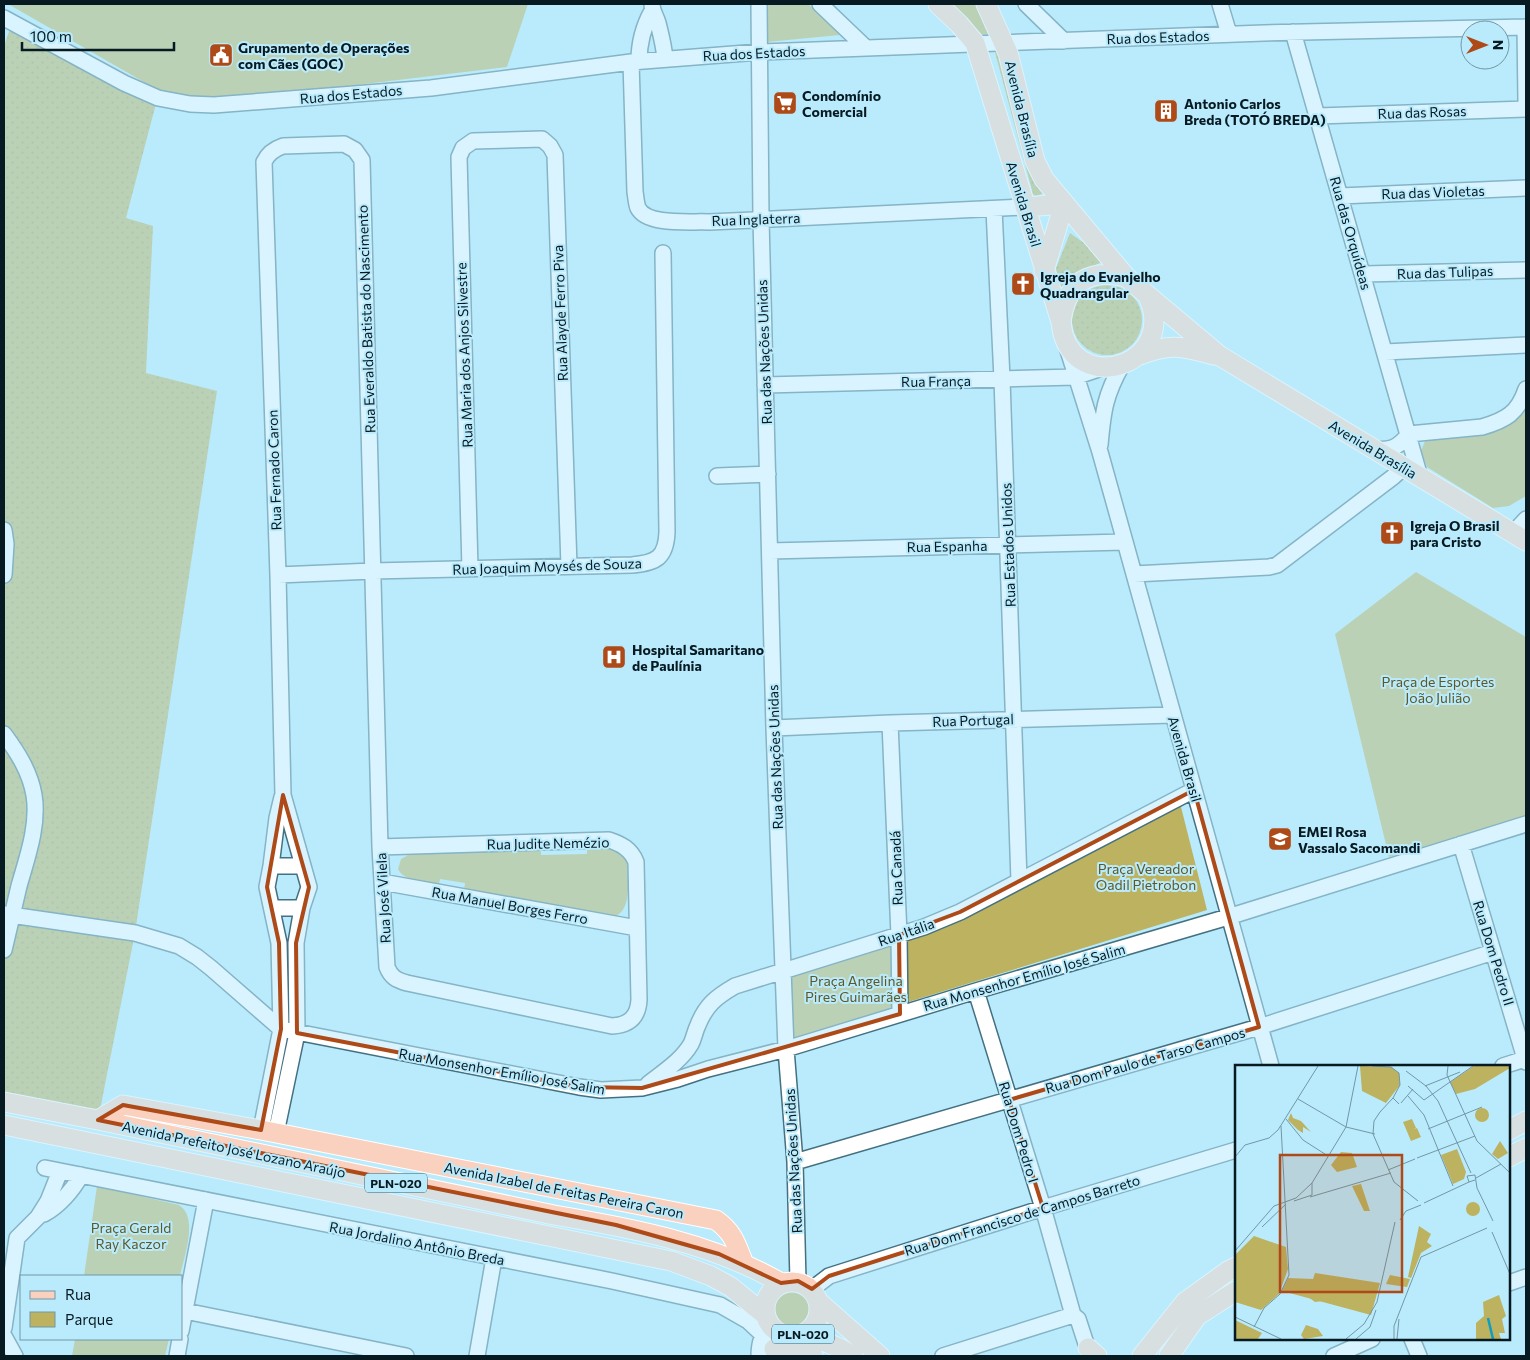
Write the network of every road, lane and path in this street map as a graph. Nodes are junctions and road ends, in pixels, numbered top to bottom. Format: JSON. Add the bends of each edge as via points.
{"nodes":[{"id":1,"x":758,"y":4,"type":"edge"},
{"id":2,"x":820,"y":4,"type":"edge"},
{"id":3,"x":938,"y":4,"type":"edge"},
{"id":4,"x":986,"y":4,"type":"edge"},
{"id":5,"x":1026,"y":4,"type":"edge"},
{"id":6,"x":1220,"y":4,"type":"edge"},
{"id":7,"x":652,"y":7,"type":"edge"},
{"id":8,"x":4,"y":18,"type":"edge"},
{"id":9,"x":1526,"y":27,"type":"edge"},
{"id":10,"x":1293,"y":32,"type":"junction"},
{"id":11,"x":1229,"y":34,"type":"junction"},
{"id":12,"x":1064,"y":40,"type":"junction"},
{"id":13,"x":1003,"y":42,"type":"junction"},
{"id":14,"x":975,"y":43,"type":"junction"},
{"id":15,"x":865,"y":48,"type":"junction"},
{"id":16,"x":759,"y":52,"type":"junction"},
{"id":17,"x":665,"y":59,"type":"junction"},
{"id":18,"x":635,"y":62,"type":"junction"},
{"id":19,"x":1526,"y":102,"type":"edge"},
{"id":20,"x":1526,"y":109,"type":"edge"},
{"id":21,"x":1318,"y":116,"type":"junction"},
{"id":22,"x":468,"y":143,"type":"joint"},
{"id":23,"x":276,"y":149,"type":"joint"},
{"id":24,"x":1526,"y":188,"type":"edge"},
{"id":25,"x":1340,"y":196,"type":"junction"},
{"id":26,"x":1064,"y":204,"type":"junction"},
{"id":27,"x":1025,"y":207,"type":"junction"},
{"id":28,"x":994,"y":209,"type":"junction"},
{"id":29,"x":761,"y":219,"type":"junction"},
{"id":30,"x":663,"y":253,"type":"dead end"},
{"id":31,"x":1526,"y":270,"type":"edge"},
{"id":32,"x":1044,"y":271,"type":"junction"},
{"id":33,"x":1364,"y":274,"type":"junction"},
{"id":34,"x":1126,"y":277,"type":"junction"},
{"id":35,"x":1147,"y":295,"type":"junction"},
{"id":36,"x":1062,"y":330,"type":"junction"},
{"id":37,"x":1526,"y":345,"type":"edge"},
{"id":38,"x":1384,"y":352,"type":"junction"},
{"id":39,"x":1220,"y":356,"type":"junction"},
{"id":40,"x":1122,"y":363,"type":"junction"},
{"id":41,"x":1075,"y":378,"type":"junction"},
{"id":42,"x":1002,"y":379,"type":"junction"},
{"id":43,"x":766,"y":385,"type":"junction"},
{"id":44,"x":1526,"y":389,"type":"edge"},
{"id":45,"x":1409,"y":434,"type":"junction"},
{"id":46,"x":1373,"y":449,"type":"junction"},
{"id":47,"x":1100,"y":452,"type":"junction"},
{"id":48,"x":1404,"y":467,"type":"junction"},
{"id":49,"x":768,"y":474,"type":"junction"},
{"id":50,"x":717,"y":476,"type":"dead end"},
{"id":51,"x":1420,"y":477,"type":"junction"},
{"id":52,"x":1526,"y":519,"type":"edge"},
{"id":53,"x":4,"y":530,"type":"edge"},
{"id":54,"x":1520,"y":537,"type":"edge"},
{"id":55,"x":1124,"y":542,"type":"junction"},
{"id":56,"x":1008,"y":545,"type":"junction"},
{"id":57,"x":770,"y":550,"type":"junction"},
{"id":58,"x":569,"y":566,"type":"junction"},
{"id":59,"x":470,"y":569,"type":"junction"},
{"id":60,"x":373,"y":571,"type":"junction"},
{"id":61,"x":1134,"y":574,"type":"junction"},
{"id":62,"x":4,"y":575,"type":"edge"},
{"id":63,"x":278,"y":575,"type":"junction"},
{"id":64,"x":1173,"y":715,"type":"junction"},
{"id":65,"x":1014,"y":719,"type":"junction"},
{"id":66,"x":890,"y":723,"type":"junction"},
{"id":67,"x":774,"y":728,"type":"junction"},
{"id":68,"x":4,"y":734,"type":"edge"},
{"id":69,"x":1194,"y":790,"type":"junction"},
{"id":70,"x":283,"y":795,"type":"junction"},
{"id":71,"x":1526,"y":824,"type":"edge"},
{"id":72,"x":1461,"y":844,"type":"junction"},
{"id":73,"x":380,"y":847,"type":"junction"},
{"id":74,"x":271,"y":866,"type":"junction"},
{"id":75,"x":303,"y":866,"type":"junction"},
{"id":76,"x":1020,"y":880,"type":"junction"},
{"id":77,"x":382,"y":882,"type":"junction"},
{"id":78,"x":272,"y":908,"type":"junction"},
{"id":79,"x":302,"y":908,"type":"junction"},
{"id":80,"x":8,"y":914,"type":"edge"},
{"id":81,"x":1228,"y":917,"type":"junction"},
{"id":82,"x":638,"y":928,"type":"junction"},
{"id":83,"x":899,"y":935,"type":"junction"},
{"id":84,"x":4,"y":950,"type":"edge"},
{"id":85,"x":1493,"y":952,"type":"junction"},
{"id":86,"x":783,"y":972,"type":"junction"},
{"id":87,"x":976,"y":991,"type":"junction"},
{"id":88,"x":900,"y":1014,"type":"junction"},
{"id":89,"x":632,"y":1020,"type":"joint"},
{"id":90,"x":1259,"y":1027,"type":"junction"},
{"id":91,"x":281,"y":1029,"type":"junction"},
{"id":92,"x":297,"y":1033,"type":"junction"},
{"id":93,"x":691,"y":1044,"type":"junction"},
{"id":94,"x":786,"y":1050,"type":"junction"},
{"id":95,"x":1526,"y":1060,"type":"edge"},
{"id":96,"x":1271,"y":1065,"type":"edge"},
{"id":97,"x":1507,"y":1065,"type":"edge"},
{"id":98,"x":708,"y":1069,"type":"junction"},
{"id":99,"x":642,"y":1088,"type":"junction"},
{"id":100,"x":1009,"y":1100,"type":"junction"},
{"id":101,"x":4,"y":1102,"type":"edge"},
{"id":102,"x":98,"y":1120,"type":"junction"},
{"id":103,"x":1526,"y":1121,"type":"edge"},
{"id":104,"x":4,"y":1125,"type":"edge"},
{"id":105,"x":1510,"y":1129,"type":"edge"},
{"id":106,"x":269,"y":1131,"type":"junction"},
{"id":107,"x":1526,"y":1148,"type":"edge"},
{"id":108,"x":1235,"y":1150,"type":"edge"},
{"id":109,"x":1510,"y":1156,"type":"edge"},
{"id":110,"x":795,"y":1162,"type":"junction"},
{"id":111,"x":81,"y":1175,"type":"junction"},
{"id":112,"x":206,"y":1200,"type":"junction"},
{"id":113,"x":1043,"y":1208,"type":"junction"},
{"id":114,"x":38,"y":1217,"type":"junction"},
{"id":115,"x":11,"y":1237,"type":"edge"},
{"id":116,"x":494,"y":1258,"type":"junction"},
{"id":117,"x":744,"y":1264,"type":"junction"},
{"id":118,"x":1232,"y":1269,"type":"edge"},
{"id":119,"x":1526,"y":1276,"type":"edge"},
{"id":120,"x":1510,"y":1283,"type":"edge"},
{"id":121,"x":1235,"y":1286,"type":"edge"},
{"id":122,"x":803,"y":1289,"type":"junction"},
{"id":123,"x":1235,"y":1292,"type":"edge"},
{"id":124,"x":185,"y":1311,"type":"junction"},
{"id":125,"x":1073,"y":1315,"type":"junction"},
{"id":126,"x":182,"y":1326,"type":"edge"},
{"id":127,"x":4,"y":1328,"type":"edge"},
{"id":128,"x":798,"y":1335,"type":"junction"},
{"id":129,"x":4,"y":1336,"type":"edge"},
{"id":130,"x":767,"y":1339,"type":"edge"},
{"id":131,"x":180,"y":1340,"type":"edge"},
{"id":132,"x":1370,"y":1340,"type":"edge"},
{"id":133,"x":1412,"y":1340,"type":"edge"},
{"id":134,"x":1091,"y":1354,"type":"edge"},
{"id":135,"x":1141,"y":1354,"type":"edge"},
{"id":136,"x":15,"y":1356,"type":"edge"},
{"id":137,"x":177,"y":1356,"type":"edge"},
{"id":138,"x":406,"y":1356,"type":"edge"},
{"id":139,"x":477,"y":1356,"type":"edge"},
{"id":140,"x":813,"y":1356,"type":"edge"},
{"id":141,"x":853,"y":1356,"type":"edge"},
{"id":142,"x":880,"y":1356,"type":"edge"},
{"id":143,"x":943,"y":1356,"type":"edge"},
{"id":144,"x":1169,"y":1356,"type":"edge"},
{"id":145,"x":1334,"y":1356,"type":"edge"},
{"id":146,"x":1419,"y":1356,"type":"edge"}],
"edges":[{"from":1,"to":16,"type":"street","name":"Rua das Nações Unidas"},
{"from":2,"to":15,"type":"street"},
{"from":3,"to":14,"type":"main road"},
{"from":4,"to":13,"type":"main road","name":"Avenida Brasília"},
{"from":5,"to":12,"type":"street"},
{"from":6,"to":11,"type":"street"},
{"from":7,"to":17,"type":"street"},
{"from":7,"to":18,"type":"street"},
{"from":8,"to":18,"type":"street","name":"Rua dos Estados","via":[[124,83],[158,98],[190,104],[242,104],[431,88]]},
{"from":9,"to":10,"type":"street","name":"Rua dos Estados"},
{"from":9,"to":19,"type":"street"},
{"from":10,"to":11,"type":"street","name":"Rua dos Estados"},
{"from":10,"to":21,"type":"street","name":"Rua das Orquídeas"},
{"from":11,"to":12,"type":"street","name":"Rua dos Estados"},
{"from":12,"to":13,"type":"street","name":"Rua dos Estados"},
{"from":13,"to":14,"type":"street","name":"Rua dos Estados"},
{"from":13,"to":26,"type":"main road","name":"Avenida Brasília","via":[[1035,162]]},
{"from":14,"to":15,"type":"street","name":"Rua dos Estados"},
{"from":14,"to":27,"type":"main road","name":"Avenida Brasil"},
{"from":15,"to":16,"type":"street","name":"Rua dos Estados"},
{"from":16,"to":17,"type":"street","name":"Rua dos Estados"},
{"from":16,"to":29,"type":"street","name":"Rua das Nações Unidas"},
{"from":17,"to":18,"type":"street","name":"Rua dos Estados"},
{"from":18,"to":29,"type":"street","name":"Rua Inglaterra","via":[[635,192],[638,208],[658,221]]},
{"from":20,"to":21,"type":"street","name":"Rua das Rosas"},
{"from":21,"to":25,"type":"street","name":"Rua das Orquídeas"},
{"from":22,"to":58,"type":"street","name":"Rua Alayde Ferro Piva","via":[[542,139],[555,156]]},
{"from":22,"to":59,"type":"street","name":"Rua Maria dos Anjos Silvestre","via":[[459,157]]},
{"from":23,"to":60,"type":"street","name":"Rua Everaldo Batista do Nascimento","via":[[344,144],[355,150],[362,160]]},
{"from":23,"to":63,"type":"street","name":"Rua Fernado Caron","via":[[267,155],[264,162]]},
{"from":24,"to":25,"type":"street","name":"Rua das Violetas"},
{"from":25,"to":33,"type":"street","name":"Rua das Orquídeas"},
{"from":26,"to":27,"type":"main road"},
{"from":26,"to":32,"type":"main road"},
{"from":26,"to":34,"type":"main road","name":"Avenida Brasília"},
{"from":27,"to":28,"type":"street","name":"Rua Inglaterra"},
{"from":27,"to":32,"type":"main road","name":"Avenida Brasil"},
{"from":28,"to":29,"type":"street","name":"Rua Inglaterra"},
{"from":28,"to":42,"type":"street","name":"Rua Estados Unidos"},
{"from":29,"to":43,"type":"street","name":"Rua das Nações Unidas"},
{"from":30,"to":58,"type":"street","name":"Rua Joaquim Moysés de Souza","via":[[667,543],[654,561],[632,565]]},
{"from":31,"to":33,"type":"street","name":"Rua das Tulipas"},
{"from":32,"to":36,"type":"main road","name":"Avenida Brasil"},
{"from":33,"to":38,"type":"street","name":"Rua das Orquídeas"},
{"from":34,"to":35,"type":"main road"},
{"from":34,"to":36,"type":"main road","via":[[1110,273],[1081,281],[1063,306]]},
{"from":35,"to":39,"type":"main road","name":"Avenida Brasília"},
{"from":35,"to":40,"type":"main road","via":[[1152,305],[1154,328],[1145,348]]},
{"from":36,"to":40,"type":"main road","via":[[1080,359],[1092,365]]},
{"from":36,"to":41,"type":"street","name":"Avenida Brasil"},
{"from":37,"to":38,"type":"street"},
{"from":38,"to":45,"type":"street","name":"Rua das Orquídeas"},
{"from":39,"to":40,"type":"main road","name":"Avenida Brasília","via":[[1169,347]]},
{"from":39,"to":46,"type":"main road","name":"Avenida Brasília"},
{"from":40,"to":41,"type":"street","name":"Rua França"},
{"from":40,"to":47,"type":"street","name":"Avenida Brasil","via":[[1107,395]]},
{"from":41,"to":42,"type":"street","name":"Rua França"},
{"from":41,"to":47,"type":"street","name":"Avenida Brasil"},
{"from":42,"to":43,"type":"street","name":"Rua França"},
{"from":42,"to":56,"type":"street","name":"Rua Estados Unidos"},
{"from":43,"to":49,"type":"street","name":"Rua das Nações Unidas"},
{"from":44,"to":45,"type":"street","via":[[1522,402],[1513,413],[1493,424]]},
{"from":45,"to":46,"type":"street","via":[[1395,447]]},
{"from":45,"to":51,"type":"street","name":"Rua das Orquídeas"},
{"from":46,"to":48,"type":"main road","name":"Avenida Brasília"},
{"from":47,"to":55,"type":"street","name":"Avenida Brasil"},
{"from":48,"to":51,"type":"main road","name":"Avenida Brasília"},
{"from":48,"to":61,"type":"street","via":[[1277,565]]},
{"from":49,"to":50,"type":"street"},
{"from":49,"to":57,"type":"street","name":"Rua das Nações Unidas"},
{"from":51,"to":54,"type":"main road","name":"Avenida Brasília"},
{"from":52,"to":54,"type":"street"},
{"from":53,"to":62,"type":"street"},
{"from":55,"to":56,"type":"street","name":"Rua Espanha"},
{"from":55,"to":61,"type":"street","name":"Avenida Brasil"},
{"from":56,"to":57,"type":"street","name":"Rua Espanha"},
{"from":56,"to":65,"type":"street","name":"Rua Estados Unidos"},
{"from":57,"to":67,"type":"street","name":"Rua das Nações Unidas"},
{"from":58,"to":59,"type":"street","name":"Rua Joaquim Moysés de Souza"},
{"from":59,"to":60,"type":"street","name":"Rua Joaquim Moysés de Souza"},
{"from":60,"to":63,"type":"street","name":"Rua Joaquim Moysés de Souza"},
{"from":60,"to":73,"type":"street","name":"Rua José Vilela"},
{"from":61,"to":64,"type":"street","name":"Avenida Brasil"},
{"from":63,"to":70,"type":"street","name":"Rua Fernado Caron"},
{"from":64,"to":65,"type":"street","name":"Rua Portugal"},
{"from":64,"to":69,"type":"street","name":"Avenida Brasil"},
{"from":65,"to":66,"type":"street","name":"Rua Portugal"},
{"from":65,"to":76,"type":"street","name":"Rua Estados Unidos"},
{"from":66,"to":67,"type":"street","name":"Rua Portugal"},
{"from":66,"to":83,"type":"street","name":"Rua Canadá"},
{"from":67,"to":86,"type":"street","name":"Rua das Nações Unidas"},
{"from":68,"to":80,"type":"street","via":[[23,762],[35,811],[30,842]]},
{"from":69,"to":76,"type":"street","name":"Rua Itália"},
{"from":69,"to":81,"type":"street","name":"Avenida Brasil"},
{"from":70,"to":74,"type":"street","name":"Rua Fernado Caron","via":[[276,818]]},
{"from":70,"to":75,"type":"street","name":"Rua Fernado Caron"},
{"from":71,"to":72,"type":"street","name":"Rua Monsenhor Emílio José Salim"},
{"from":72,"to":81,"type":"street","name":"Rua Monsenhor Emílio José Salim"},
{"from":72,"to":85,"type":"street","name":"Rua Dom Pedro II"},
{"from":73,"to":77,"type":"street","name":"Rua José Vilela"},
{"from":73,"to":82,"type":"street","name":"Rua Judite Nemézio","via":[[609,840],[620,843],[633,854],[636,862]]},
{"from":74,"to":75,"type":"street"},
{"from":74,"to":78,"type":"street","name":"Rua Fernado Caron","via":[[267,887]]},
{"from":75,"to":79,"type":"street","name":"Rua Fernado Caron","via":[[309,887]]},
{"from":76,"to":83,"type":"street","name":"Rua Itália","via":[[960,912]]},
{"from":77,"to":82,"type":"street","name":"Rua Manuel Borges Ferro"},
{"from":77,"to":89,"type":"street","name":"Rua José Vilela","via":[[387,967],[398,981],[612,1026]]},
{"from":78,"to":79,"type":"street"},
{"from":78,"to":91,"type":"street","name":"Rua Fernado Caron","via":[[279,943]]},
{"from":79,"to":92,"type":"street","name":"Rua Fernado Caron","via":[[296,942]]},
{"from":80,"to":84,"type":"street"},
{"from":80,"to":91,"type":"street","via":[[135,932],[179,946],[212,968]]},
{"from":81,"to":87,"type":"street","name":"Rua Monsenhor Emílio José Salim"},
{"from":81,"to":90,"type":"street","name":"Avenida Brasil"},
{"from":82,"to":89,"type":"street","name":"Rua Judite Nemézio","via":[[639,1000]]},
{"from":83,"to":86,"type":"street","name":"Rua Itália"},
{"from":83,"to":88,"type":"street","name":"Rua Canadá"},
{"from":85,"to":90,"type":"street","name":"Rua Dom Paulo de Tarso Campos"},
{"from":85,"to":95,"type":"street","name":"Rua Dom Pedro II"},
{"from":86,"to":93,"type":"street","name":"Rua Itália","via":[[735,986],[722,994],[708,1005]]},
{"from":86,"to":94,"type":"street","name":"Rua das Nações Unidas"},
{"from":87,"to":88,"type":"street","name":"Rua Monsenhor Emílio José Salim"},
{"from":87,"to":100,"type":"street","name":"Rua Dom Pedro I"},
{"from":88,"to":94,"type":"street","name":"Rua Monsenhor Emílio José Salim"},
{"from":90,"to":96,"type":"street","name":"Avenida Brasil"},
{"from":90,"to":100,"type":"street","name":"Rua Dom Paulo de Tarso Campos"},
{"from":91,"to":92,"type":"street","name":"Rua Monsenhor Emílio José Salim"},
{"from":91,"to":106,"type":"street","name":"Rua Fernado Caron"},
{"from":92,"to":99,"type":"street","name":"Rua Monsenhor Emílio José Salim","via":[[587,1088]]},
{"from":92,"to":106,"type":"street","name":"Rua Fernado Caron"},
{"from":93,"to":98,"type":"street","via":[[695,1058]]},
{"from":93,"to":99,"type":"street","name":"Rua Itália","via":[[674,1064]]},
{"from":94,"to":98,"type":"street","name":"Rua Monsenhor Emílio José Salim"},
{"from":94,"to":110,"type":"street","name":"Rua das Nações Unidas"},
{"from":95,"to":97,"type":"street"},
{"from":98,"to":99,"type":"street","name":"Rua Monsenhor Emílio José Salim"},
{"from":100,"to":110,"type":"street","name":"Rua Dom Paulo de Tarso Campos"},
{"from":100,"to":113,"type":"street","name":"Rua Dom Pedro I"},
{"from":101,"to":102,"type":"main road","name":"Avenida Prefeito José Lozano Araújo","number":"PLN-020"},
{"from":102,"to":106,"type":"main road","name":"Avenida Izabel de Freitas Pereira Caron","via":[[124,1105]]},
{"from":102,"to":117,"type":"main road","name":"Avenida Prefeito José Lozano Araújo","number":"PLN-020","via":[[554,1216],[616,1226],[685,1243]]},
{"from":103,"to":105,"type":"main road"},
{"from":104,"to":130,"type":"main road","name":"Avenida Prefeito José Lozano Araújo","number":"PLN-020","via":[[670,1261],[731,1287]]},
{"from":106,"to":117,"type":"main road","name":"Avenida Izabel de Freitas Pereira Caron","via":[[716,1220],[733,1236]]},
{"from":107,"to":109,"type":"main road"},
{"from":108,"to":113,"type":"street","name":"Rua Dom Francisco de Campos Barreto"},
{"from":110,"to":122,"type":"street","name":"Rua das Nações Unidas"},
{"from":111,"to":112,"type":"street","name":"Rua Jordalino Antônio Breda"},
{"from":111,"to":114,"type":"street","via":[[52,1210]]},
{"from":111,"to":114,"type":"street","name":"Rua Jordalino Antônio Breda","via":[[52,1169],[48,1201]]},
{"from":112,"to":116,"type":"street","name":"Rua Jordalino Antônio Breda"},
{"from":112,"to":124,"type":"street"},
{"from":113,"to":122,"type":"street","name":"Rua Dom Francisco de Campos Barreto","via":[[829,1276]]},
{"from":113,"to":125,"type":"street","name":"Rua Dom Pedro I"},
{"from":114,"to":115,"type":"street"},
{"from":115,"to":127,"type":"street"},
{"from":116,"to":130,"type":"street","name":"Rua Jordalino Antônio Breda","via":[[720,1305],[748,1321]]},
{"from":116,"to":139,"type":"street"},
{"from":117,"to":122,"type":"main road","name":"Avenida Prefeito José Lozano Araújo","number":"PLN-020"},
{"from":118,"to":121,"type":"main road"},
{"from":118,"to":135,"type":"main road","via":[[1185,1302]]},
{"from":119,"to":120,"type":"street"},
{"from":122,"to":128,"type":"main road","number":"PLN-020","via":[[820,1312],[811,1329]]},
{"from":122,"to":130,"type":"main road","number":"PLN-020","via":[[775,1287],[766,1300]]},
{"from":122,"to":142,"type":"main road","name":"Avenida Prefeito José Lozano Araújo","number":"PLN-020"},
{"from":123,"to":144,"type":"main road","via":[[1197,1316]]},
{"from":124,"to":126,"type":"street"},
{"from":124,"to":138,"type":"street"},
{"from":125,"to":134,"type":"street","name":"Rua Dom Pedro I","via":[[1078,1319]]},
{"from":125,"to":143,"type":"street"},
{"from":128,"to":130,"type":"main road","number":"PLN-020","via":[[777,1332]]},
{"from":128,"to":141,"type":"main road","number":"PLN-020","via":[[820,1339]]},
{"from":129,"to":136,"type":"street"},
{"from":130,"to":140,"type":"main road"},
{"from":131,"to":137,"type":"street"},
{"from":132,"to":145,"type":"street"},
{"from":133,"to":146,"type":"street"}]}
